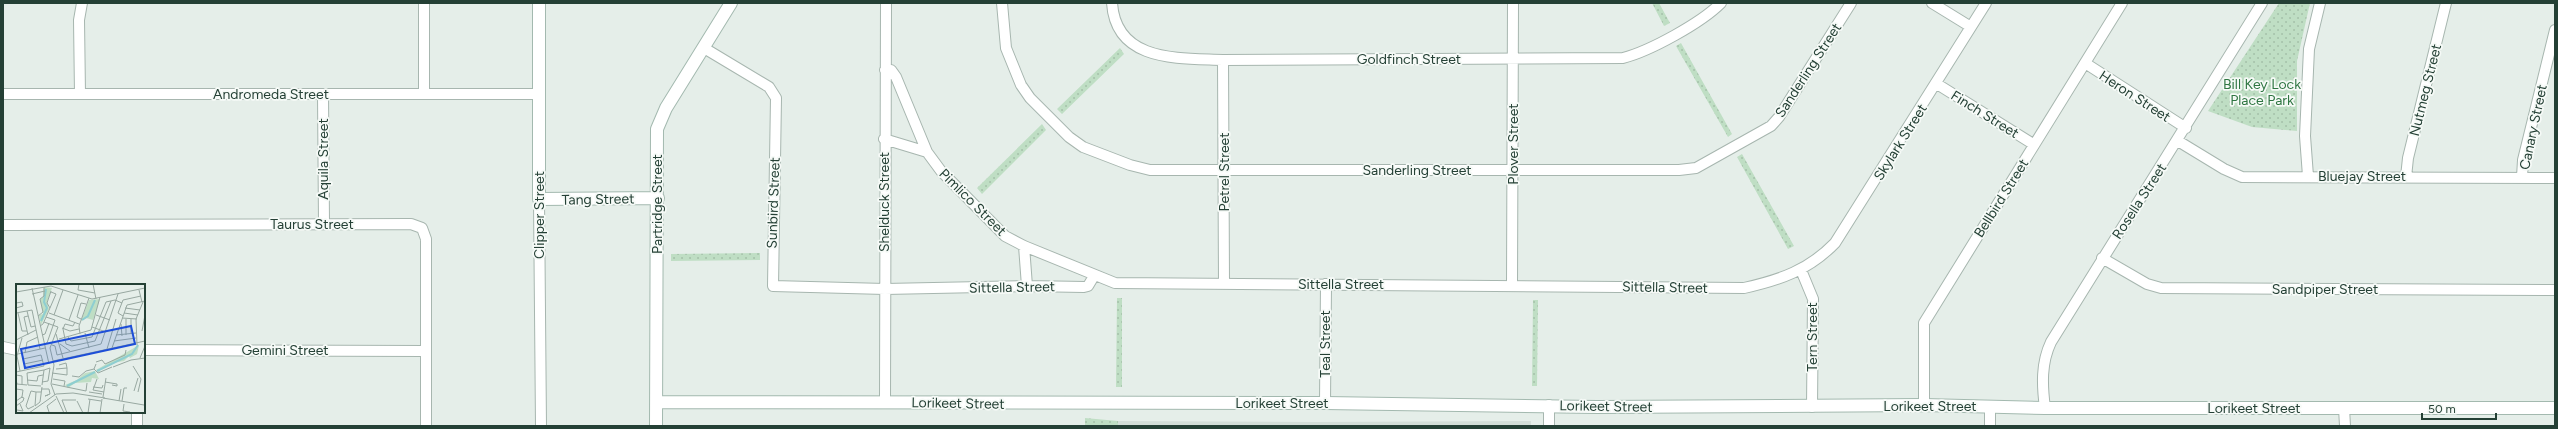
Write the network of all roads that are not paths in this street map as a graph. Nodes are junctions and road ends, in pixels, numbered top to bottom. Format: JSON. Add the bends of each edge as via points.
{"nodes":[{"id":1,"x":82,"y":3,"type":"edge"},
{"id":2,"x":424,"y":3,"type":"edge"},
{"id":3,"x":540,"y":3,"type":"edge"},
{"id":4,"x":731,"y":3,"type":"edge"},
{"id":5,"x":886,"y":3,"type":"edge"},
{"id":6,"x":1002,"y":3,"type":"edge"},
{"id":7,"x":1112,"y":3,"type":"edge"},
{"id":8,"x":1513,"y":3,"type":"edge"},
{"id":9,"x":1720,"y":3,"type":"edge"},
{"id":10,"x":1851,"y":3,"type":"edge"},
{"id":11,"x":1932,"y":3,"type":"edge"},
{"id":12,"x":1986,"y":3,"type":"edge"},
{"id":13,"x":2122,"y":3,"type":"edge"},
{"id":14,"x":2262,"y":3,"type":"edge"},
{"id":15,"x":2320,"y":3,"type":"edge"},
{"id":16,"x":2446,"y":3,"type":"edge"},
{"id":17,"x":1970,"y":27,"type":"junction"},
{"id":18,"x":2555,"y":30,"type":"edge"},
{"id":19,"x":704,"y":48,"type":"junction"},
{"id":20,"x":1512,"y":59,"type":"junction"},
{"id":21,"x":1223,"y":60,"type":"junction"},
{"id":22,"x":2085,"y":63,"type":"junction"},
{"id":23,"x":885,"y":70,"type":"junction"},
{"id":24,"x":1937,"y":84,"type":"junction"},
{"id":25,"x":3,"y":94,"type":"edge"},
{"id":26,"x":80,"y":94,"type":"junction"},
{"id":27,"x":323,"y":94,"type":"junction"},
{"id":28,"x":424,"y":94,"type":"junction"},
{"id":29,"x":539,"y":94,"type":"junction"},
{"id":30,"x":2186,"y":128,"type":"junction"},
{"id":31,"x":884,"y":139,"type":"junction"},
{"id":32,"x":2178,"y":141,"type":"junction"},
{"id":33,"x":2034,"y":144,"type":"junction"},
{"id":34,"x":927,"y":152,"type":"junction"},
{"id":35,"x":1513,"y":169,"type":"junction"},
{"id":36,"x":1225,"y":170,"type":"junction"},
{"id":37,"x":2308,"y":176,"type":"junction"},
{"id":38,"x":2406,"y":176,"type":"junction"},
{"id":39,"x":2522,"y":177,"type":"junction"},
{"id":40,"x":2555,"y":178,"type":"edge"},
{"id":41,"x":658,"y":198,"type":"junction"},
{"id":42,"x":539,"y":199,"type":"junction"},
{"id":43,"x":324,"y":224,"type":"junction"},
{"id":44,"x":3,"y":225,"type":"edge"},
{"id":45,"x":1024,"y":246,"type":"junction"},
{"id":46,"x":2102,"y":258,"type":"junction"},
{"id":47,"x":1802,"y":270,"type":"junction"},
{"id":48,"x":1094,"y":276,"type":"junction"},
{"id":49,"x":1224,"y":284,"type":"junction"},
{"id":50,"x":1326,"y":284,"type":"junction"},
{"id":51,"x":1512,"y":285,"type":"junction"},
{"id":52,"x":1027,"y":286,"type":"junction"},
{"id":53,"x":885,"y":289,"type":"junction"},
{"id":54,"x":2555,"y":290,"type":"edge"},
{"id":55,"x":3,"y":347,"type":"edge"},
{"id":56,"x":16,"y":350,"type":"edge"},
{"id":57,"x":145,"y":350,"type":"edge"},
{"id":58,"x":426,"y":350,"type":"junction"},
{"id":59,"x":657,"y":402,"type":"junction"},
{"id":60,"x":886,"y":402,"type":"junction"},
{"id":61,"x":1325,"y":403,"type":"junction"},
{"id":62,"x":1549,"y":405,"type":"junction"},
{"id":63,"x":1924,"y":405,"type":"junction"},
{"id":64,"x":1990,"y":406,"type":"junction"},
{"id":65,"x":1812,"y":407,"type":"junction"},
{"id":66,"x":2045,"y":408,"type":"junction"},
{"id":67,"x":2344,"y":408,"type":"junction"},
{"id":68,"x":2555,"y":408,"type":"edge"},
{"id":69,"x":137,"y":413,"type":"edge"},
{"id":70,"x":137,"y":426,"type":"edge"},
{"id":71,"x":426,"y":426,"type":"edge"},
{"id":72,"x":541,"y":426,"type":"edge"},
{"id":73,"x":656,"y":426,"type":"edge"},
{"id":74,"x":1549,"y":426,"type":"edge"},
{"id":75,"x":1990,"y":426,"type":"edge"},
{"id":76,"x":2345,"y":426,"type":"edge"}],
"edges":[{"from":1,"to":26,"type":"street","via":[[79,20]]},
{"from":2,"to":28,"type":"street"},
{"from":3,"to":29,"type":"street","name":"Clipper Street"},
{"from":4,"to":19,"type":"street","name":"Partridge Street"},
{"from":5,"to":23,"type":"street","name":"Shelduck Street"},
{"from":6,"to":36,"type":"street","name":"Sanderling Street","via":[[1006,48],[1021,85],[1030,98],[1069,137],[1083,147],[1143,168]]},
{"from":7,"to":21,"type":"street","name":"Goldfinch Street","via":[[1119,26],[1130,42],[1149,54]]},
{"from":8,"to":20,"type":"street","name":"Plover Street"},
{"from":9,"to":20,"type":"street","name":"Goldfinch Street","via":[[1711,14],[1640,54],[1623,58]]},
{"from":10,"to":35,"type":"street","name":"Sanderling Street","via":[[1771,126],[1696,168]]},
{"from":11,"to":17,"type":"street"},
{"from":12,"to":17,"type":"street","name":"Skylark Street"},
{"from":13,"to":22,"type":"street","name":"Bellbird Street"},
{"from":14,"to":30,"type":"street","name":"Rosella Street"},
{"from":15,"to":37,"type":"street","via":[[2308,49],[2305,136]]},
{"from":16,"to":38,"type":"street","name":"Nutmeg Street","via":[[2408,158]]},
{"from":17,"to":24,"type":"street","name":"Skylark Street"},
{"from":18,"to":39,"type":"street","name":"Canary Street","via":[[2523,160]]},
{"from":19,"to":41,"type":"street","name":"Partridge Street","via":[[660,119]]},
{"from":19,"to":53,"type":"street","name":"Sunbird Street","via":[[770,87],[776,98],[770,290]]},
{"from":20,"to":21,"type":"street","name":"Goldfinch Street"},
{"from":20,"to":35,"type":"street","name":"Plover Street"},
{"from":21,"to":36,"type":"street","name":"Petrel Street"},
{"from":22,"to":30,"type":"street","name":"Heron Street"},
{"from":22,"to":33,"type":"street","name":"Bellbird Street"},
{"from":23,"to":31,"type":"street","name":"Shelduck Street"},
{"from":23,"to":34,"type":"street","name":"Pimlico Street","via":[[891,70],[896,77]]},
{"from":24,"to":33,"type":"street","name":"Finch Street"},
{"from":24,"to":47,"type":"street","name":"Skylark Street","via":[[1835,243],[1821,258]]},
{"from":25,"to":26,"type":"street","name":"Andromeda Street"},
{"from":26,"to":27,"type":"street","name":"Andromeda Street"},
{"from":27,"to":28,"type":"street","name":"Andromeda Street"},
{"from":27,"to":43,"type":"street","name":"Aquila Street"},
{"from":28,"to":29,"type":"street","name":"Andromeda Street"},
{"from":29,"to":42,"type":"street","name":"Clipper Street"},
{"from":30,"to":32,"type":"street","name":"Rosella Street"},
{"from":31,"to":34,"type":"street"},
{"from":31,"to":53,"type":"street","name":"Shelduck Street"},
{"from":32,"to":37,"type":"street","name":"Bluejay Street","via":[[2224,170],[2242,177]]},
{"from":32,"to":46,"type":"street","name":"Rosella Street"},
{"from":33,"to":63,"type":"street","name":"Bellbird Street","via":[[1924,323]]},
{"from":34,"to":45,"type":"street","name":"Pimlico Street","via":[[941,171],[1005,236]]},
{"from":35,"to":36,"type":"street","name":"Sanderling Street"},
{"from":35,"to":51,"type":"street","name":"Plover Street"},
{"from":36,"to":49,"type":"street","name":"Petrel Street"},
{"from":37,"to":38,"type":"street","name":"Bluejay Street"},
{"from":38,"to":39,"type":"street","name":"Bluejay Street"},
{"from":39,"to":40,"type":"street","name":"Bluejay Street"},
{"from":41,"to":42,"type":"street","name":"Tang Street"},
{"from":41,"to":59,"type":"street","name":"Partridge Street"},
{"from":42,"to":72,"type":"street","name":"Clipper Street"},
{"from":43,"to":44,"type":"street","name":"Taurus Street"},
{"from":43,"to":58,"type":"street","name":"Taurus Street","via":[[411,224],[422,228],[426,239]]},
{"from":45,"to":48,"type":"street","name":"Pimlico Street"},
{"from":45,"to":52,"type":"street"},
{"from":46,"to":54,"type":"street","name":"Sandpiper Street","via":[[2147,284],[2161,288]]},
{"from":46,"to":66,"type":"street","name":"Rosella Street","via":[[2044,356]]},
{"from":47,"to":51,"type":"street","name":"Sittella Street","via":[[1776,281],[1744,288]]},
{"from":47,"to":65,"type":"street","name":"Tern Street","via":[[1813,299]]},
{"from":48,"to":49,"type":"street","name":"Sittella Street","via":[[1123,284]]},
{"from":48,"to":52,"type":"street","name":"Sittella Street","via":[[1088,286]]},
{"from":49,"to":50,"type":"street","name":"Sittella Street"},
{"from":50,"to":51,"type":"street","name":"Sittella Street"},
{"from":50,"to":61,"type":"street","name":"Teal Street"},
{"from":52,"to":53,"type":"street","name":"Sittella Street"},
{"from":53,"to":60,"type":"street","name":"Shelduck Street"},
{"from":55,"to":56,"type":"street"},
{"from":57,"to":58,"type":"street","name":"Gemini Street"},
{"from":58,"to":71,"type":"street","name":"Taurus Street"},
{"from":59,"to":60,"type":"street","name":"Lorikeet Street"},
{"from":59,"to":73,"type":"street","name":"Partridge Street"},
{"from":60,"to":61,"type":"street","name":"Lorikeet Street"},
{"from":61,"to":62,"type":"street","name":"Lorikeet Street"},
{"from":62,"to":65,"type":"street","name":"Lorikeet Street"},
{"from":62,"to":74,"type":"street"},
{"from":63,"to":64,"type":"street","name":"Lorikeet Street"},
{"from":63,"to":65,"type":"street","name":"Lorikeet Street"},
{"from":64,"to":66,"type":"street","name":"Lorikeet Street"},
{"from":64,"to":75,"type":"street"},
{"from":66,"to":67,"type":"street","name":"Lorikeet Street"},
{"from":67,"to":68,"type":"street","name":"Lorikeet Street"},
{"from":67,"to":76,"type":"street"},
{"from":69,"to":70,"type":"street"}]}
